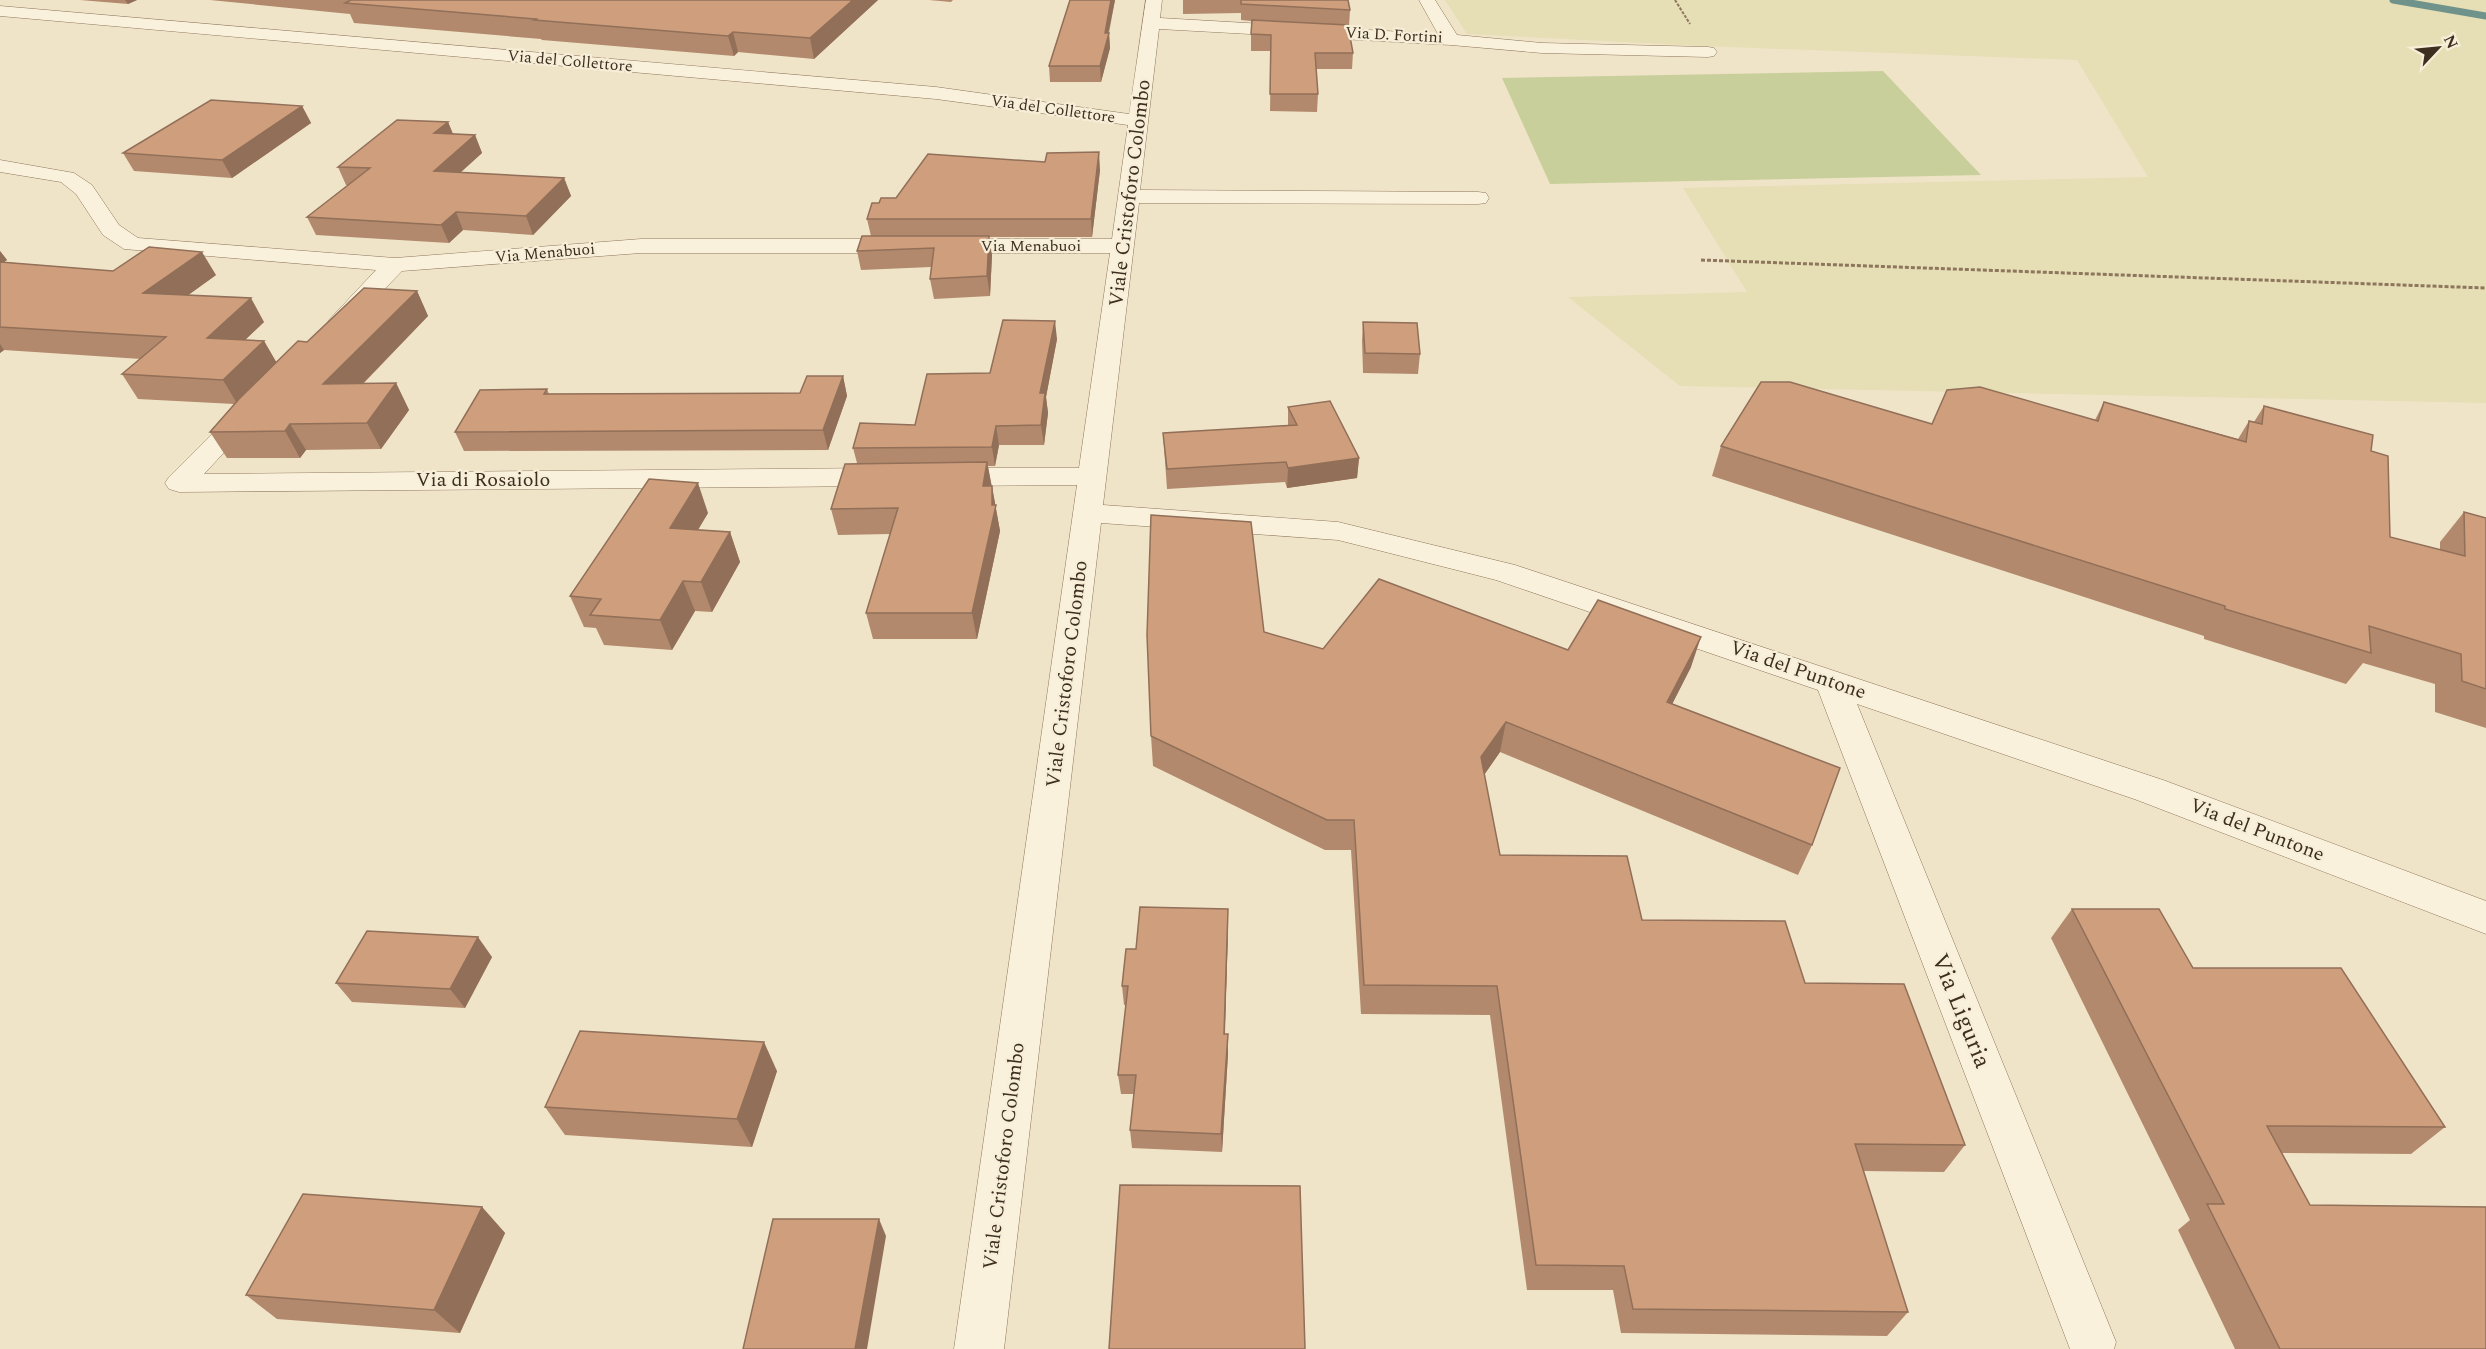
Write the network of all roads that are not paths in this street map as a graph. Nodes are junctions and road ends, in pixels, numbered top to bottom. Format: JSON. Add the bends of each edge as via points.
{"nodes":[{"id":1,"x":1427,"y":0,"type":"edge"},
{"id":2,"x":0,"y":11,"type":"edge"},
{"id":3,"x":1153,"y":11,"type":"edge"},
{"id":4,"x":1451,"y":40,"type":"junction"},
{"id":5,"x":1708,"y":52,"type":"dead end"},
{"id":6,"x":1139,"y":121,"type":"junction"},
{"id":7,"x":0,"y":166,"type":"edge"},
{"id":8,"x":1129,"y":196,"type":"junction"},
{"id":9,"x":1478,"y":198,"type":"dead end"},
{"id":10,"x":1123,"y":246,"type":"junction"},
{"id":11,"x":395,"y":266,"type":"junction"},
{"id":12,"x":320,"y":341,"type":"edge"},
{"id":13,"x":262,"y":399,"type":"edge"},
{"id":14,"x":1093,"y":476,"type":"junction"},
{"id":15,"x":1088,"y":513,"type":"junction"},
{"id":16,"x":1831,"y":681,"type":"junction"},
{"id":17,"x":2486,"y":918,"type":"edge"},
{"id":18,"x":2092,"y":1342,"type":"dead end"},
{"id":19,"x":979,"y":1349,"type":"edge"}],
"edges":[{"from":1,"to":4,"type":"street","name":"Via D. Fortini"},
{"from":2,"to":6,"type":"street","name":"Via del Collettore","via":[[936,93]]},
{"from":3,"to":4,"type":"street","name":"Via D. Fortini"},
{"from":3,"to":6,"type":"street","name":"Viale Cristoforo Colombo"},
{"from":4,"to":5,"type":"street","via":[[1542,48]]},
{"from":6,"to":8,"type":"street","name":"Viale Cristoforo Colombo"},
{"from":7,"to":11,"type":"street","name":"Via Menabuoi","via":[[68,177],[84,190],[111,230],[132,244]]},
{"from":8,"to":9,"type":"street"},
{"from":8,"to":10,"type":"street","name":"Viale Cristoforo Colombo"},
{"from":10,"to":11,"type":"street","name":"Via Menabuoi","via":[[641,246]]},
{"from":10,"to":14,"type":"street","name":"Viale Cristoforo Colombo"},
{"from":11,"to":12,"type":"street"},
{"from":13,"to":14,"type":"street","name":"Via di Rosaiolo","via":[[179,483]]},
{"from":14,"to":15,"type":"street","name":"Viale Cristoforo Colombo"},
{"from":15,"to":16,"type":"street","name":"Via del Puntone","via":[[1338,531],[1504,572]]},
{"from":15,"to":19,"type":"street","name":"Viale Cristoforo Colombo"},
{"from":16,"to":17,"type":"street","name":"Via del Puntone","via":[[2150,790]]},
{"from":16,"to":18,"type":"street","name":"Via Liguria"}]}
